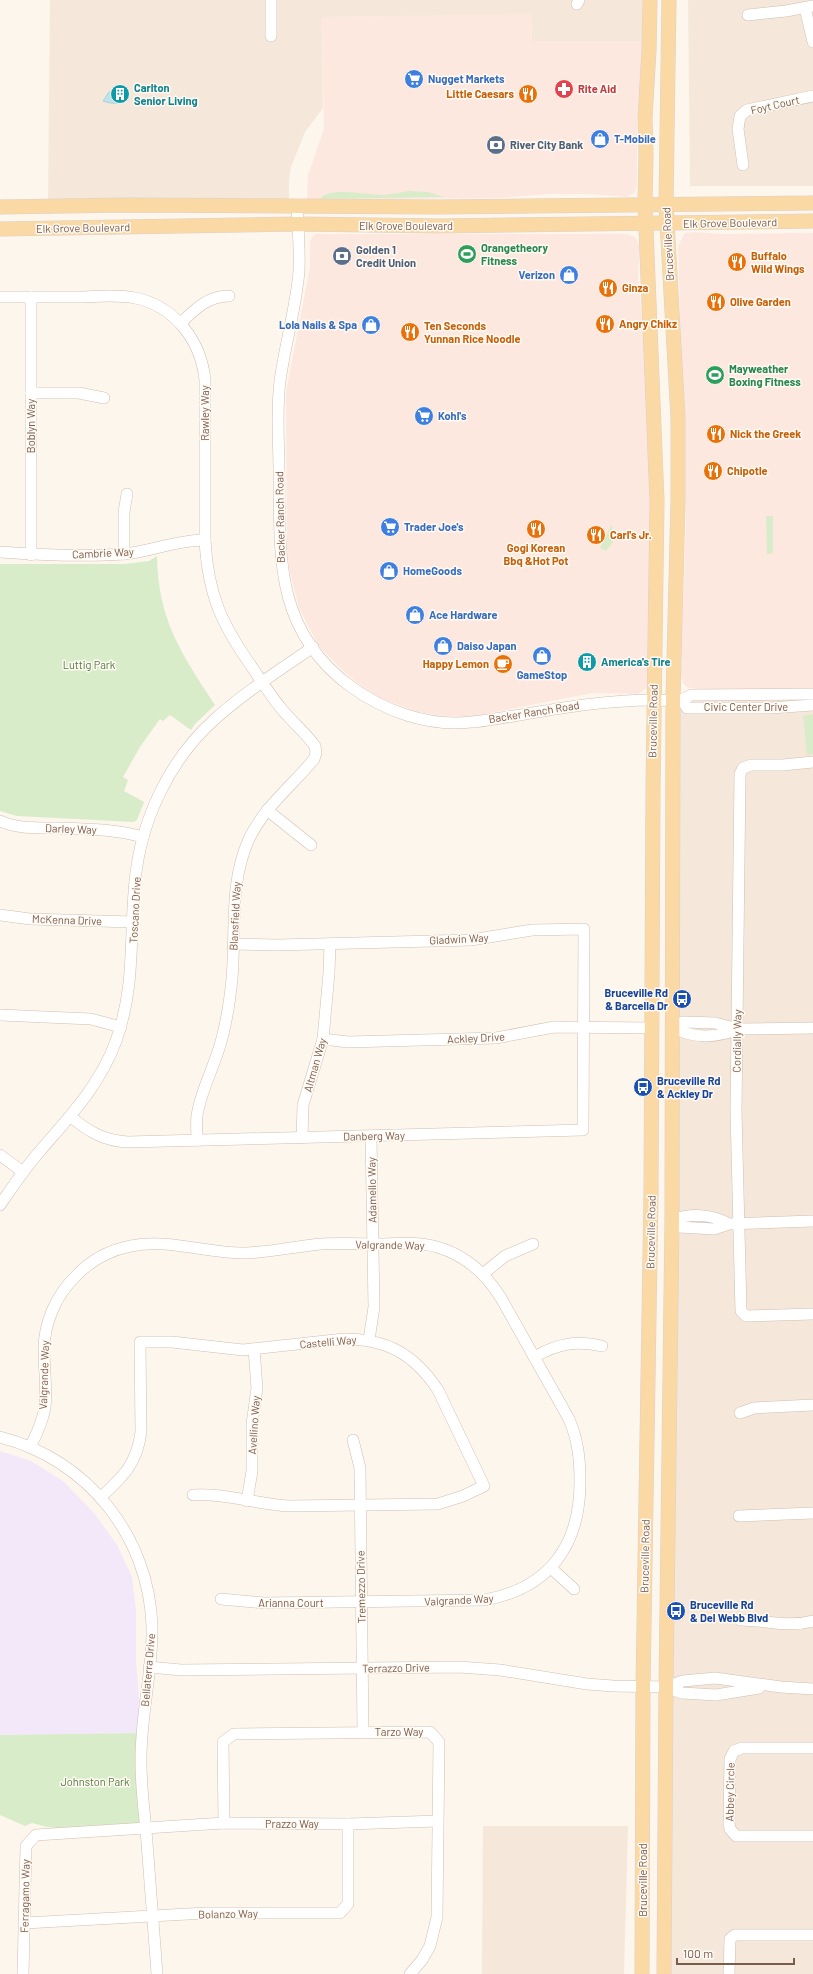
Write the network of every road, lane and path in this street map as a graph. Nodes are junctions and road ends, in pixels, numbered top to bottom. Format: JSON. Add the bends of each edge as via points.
{"nodes":[{"id":1,"x":271,"y":0,"type":"edge"},
{"id":2,"x":650,"y":0,"type":"edge"},
{"id":3,"x":669,"y":0,"type":"edge"},
{"id":4,"x":809,"y":7,"type":"edge"},
{"id":5,"x":748,"y":15,"type":"dead end"},
{"id":6,"x":271,"y":36,"type":"dead end"},
{"id":7,"x":813,"y":42,"type":"edge"},
{"id":8,"x":813,"y":96,"type":"edge"},
{"id":9,"x":743,"y":165,"type":"dead end"},
{"id":10,"x":813,"y":203,"type":"edge"},
{"id":11,"x":645,"y":204,"type":"junction"},
{"id":12,"x":666,"y":204,"type":"junction"},
{"id":13,"x":297,"y":206,"type":"junction"},
{"id":14,"x":0,"y":207,"type":"edge"},
{"id":15,"x":813,"y":221,"type":"edge"},
{"id":16,"x":298,"y":224,"type":"junction"},
{"id":17,"x":646,"y":224,"type":"junction"},
{"id":18,"x":667,"y":224,"type":"junction"},
{"id":19,"x":0,"y":229,"type":"edge"},
{"id":20,"x":229,"y":296,"type":"dead end"},
{"id":21,"x":0,"y":297,"type":"edge"},
{"id":22,"x":31,"y":297,"type":"junction"},
{"id":23,"x":181,"y":323,"type":"junction"},
{"id":24,"x":31,"y":393,"type":"junction"},
{"id":25,"x":653,"y":395,"type":"junction"},
{"id":26,"x":104,"y":398,"type":"dead end"},
{"id":27,"x":678,"y":489,"type":"junction"},
{"id":28,"x":127,"y":494,"type":"dead end"},
{"id":29,"x":656,"y":501,"type":"junction"},
{"id":30,"x":206,"y":540,"type":"junction"},
{"id":31,"x":0,"y":552,"type":"edge"},
{"id":32,"x":124,"y":554,"type":"junction"},
{"id":33,"x":31,"y":555,"type":"junction"},
{"id":34,"x":676,"y":594,"type":"junction"},
{"id":35,"x":313,"y":647,"type":"junction"},
{"id":36,"x":262,"y":683,"type":"junction"},
{"id":37,"x":813,"y":694,"type":"edge"},
{"id":38,"x":654,"y":700,"type":"junction"},
{"id":39,"x":678,"y":701,"type":"junction"},
{"id":40,"x":813,"y":705,"type":"edge"},
{"id":41,"x":813,"y":762,"type":"edge"},
{"id":42,"x":267,"y":810,"type":"junction"},
{"id":43,"x":0,"y":821,"type":"edge"},
{"id":44,"x":143,"y":837,"type":"junction"},
{"id":45,"x":311,"y":845,"type":"dead end"},
{"id":46,"x":0,"y":916,"type":"edge"},
{"id":47,"x":134,"y":922,"type":"junction"},
{"id":48,"x":652,"y":942,"type":"junction"},
{"id":49,"x":234,"y":944,"type":"junction"},
{"id":50,"x":330,"y":944,"type":"junction"},
{"id":51,"x":0,"y":1015,"type":"edge"},
{"id":52,"x":121,"y":1027,"type":"junction"},
{"id":53,"x":673,"y":1027,"type":"junction"},
{"id":54,"x":583,"y":1028,"type":"junction"},
{"id":55,"x":652,"y":1028,"type":"junction"},
{"id":56,"x":813,"y":1028,"type":"edge"},
{"id":57,"x":738,"y":1029,"type":"junction"},
{"id":58,"x":323,"y":1039,"type":"junction"},
{"id":59,"x":71,"y":1118,"type":"junction"},
{"id":60,"x":372,"y":1136,"type":"junction"},
{"id":61,"x":302,"y":1138,"type":"junction"},
{"id":62,"x":651,"y":1139,"type":"junction"},
{"id":63,"x":197,"y":1140,"type":"junction"},
{"id":64,"x":0,"y":1155,"type":"edge"},
{"id":65,"x":23,"y":1172,"type":"junction"},
{"id":66,"x":0,"y":1205,"type":"edge"},
{"id":67,"x":672,"y":1220,"type":"junction"},
{"id":68,"x":813,"y":1222,"type":"edge"},
{"id":69,"x":734,"y":1224,"type":"junction"},
{"id":70,"x":373,"y":1244,"type":"junction"},
{"id":71,"x":533,"y":1244,"type":"dead end"},
{"id":72,"x":483,"y":1274,"type":"junction"},
{"id":73,"x":813,"y":1314,"type":"edge"},
{"id":74,"x":369,"y":1340,"type":"junction"},
{"id":75,"x":602,"y":1346,"type":"dead end"},
{"id":76,"x":254,"y":1349,"type":"junction"},
{"id":77,"x":534,"y":1357,"type":"junction"},
{"id":78,"x":813,"y":1406,"type":"edge"},
{"id":79,"x":740,"y":1413,"type":"dead end"},
{"id":80,"x":0,"y":1437,"type":"edge"},
{"id":81,"x":353,"y":1440,"type":"dead end"},
{"id":82,"x":30,"y":1447,"type":"junction"},
{"id":83,"x":193,"y":1495,"type":"dead end"},
{"id":84,"x":101,"y":1497,"type":"junction"},
{"id":85,"x":247,"y":1501,"type":"junction"},
{"id":86,"x":360,"y":1506,"type":"junction"},
{"id":87,"x":813,"y":1513,"type":"edge"},
{"id":88,"x":739,"y":1516,"type":"dead end"},
{"id":89,"x":551,"y":1568,"type":"junction"},
{"id":90,"x":574,"y":1590,"type":"dead end"},
{"id":91,"x":221,"y":1599,"type":"dead end"},
{"id":92,"x":361,"y":1602,"type":"junction"},
{"id":93,"x":740,"y":1620,"type":"dead end"},
{"id":94,"x":813,"y":1621,"type":"edge"},
{"id":95,"x":149,"y":1667,"type":"junction"},
{"id":96,"x":362,"y":1668,"type":"junction"},
{"id":97,"x":643,"y":1687,"type":"junction"},
{"id":98,"x":666,"y":1687,"type":"junction"},
{"id":99,"x":781,"y":1687,"type":"junction"},
{"id":100,"x":813,"y":1689,"type":"edge"},
{"id":101,"x":363,"y":1732,"type":"junction"},
{"id":102,"x":813,"y":1748,"type":"edge"},
{"id":103,"x":438,"y":1821,"type":"junction"},
{"id":104,"x":224,"y":1824,"type":"junction"},
{"id":105,"x":348,"y":1824,"type":"junction"},
{"id":106,"x":146,"y":1828,"type":"junction"},
{"id":107,"x":813,"y":1836,"type":"edge"},
{"id":108,"x":153,"y":1917,"type":"junction"},
{"id":109,"x":25,"y":1923,"type":"junction"},
{"id":110,"x":813,"y":1935,"type":"edge"},
{"id":111,"x":23,"y":1974,"type":"edge"},
{"id":112,"x":157,"y":1974,"type":"edge"},
{"id":113,"x":410,"y":1974,"type":"edge"},
{"id":114,"x":642,"y":1974,"type":"edge"},
{"id":115,"x":664,"y":1974,"type":"edge"},
{"id":116,"x":729,"y":1974,"type":"edge"}],
"edges":[{"from":1,"to":6,"type":"street"},
{"from":2,"to":11,"type":"main road","name":"Bruceville Road","via":[[645,118]]},
{"from":3,"to":12,"type":"main road","name":"Bruceville Road"},
{"from":4,"to":5,"type":"street"},
{"from":4,"to":7,"type":"street"},
{"from":8,"to":9,"type":"street","name":"Foyt Court","via":[[748,110],[740,116],[738,129]]},
{"from":10,"to":12,"type":"main road","name":"Elk Grove Boulevard"},
{"from":11,"to":12,"type":"main road","name":"Elk Grove Boulevard"},
{"from":11,"to":13,"type":"main road","name":"Elk Grove Boulevard"},
{"from":11,"to":17,"type":"main road","name":"Bruceville Road"},
{"from":12,"to":18,"type":"main road","name":"Bruceville Road"},
{"from":13,"to":14,"type":"main road","name":"Elk Grove Boulevard"},
{"from":13,"to":16,"type":"street","name":"Backer Ranch Road"},
{"from":15,"to":18,"type":"main road","name":"Elk Grove Boulevard"},
{"from":16,"to":17,"type":"main road","name":"Elk Grove Boulevard"},
{"from":16,"to":19,"type":"main road","name":"Elk Grove Boulevard"},
{"from":16,"to":35,"type":"street","name":"Backer Ranch Road","via":[[297,285],[279,398],[280,553],[290,602]]},
{"from":17,"to":18,"type":"main road","name":"Elk Grove Boulevard"},
{"from":17,"to":25,"type":"main road","name":"Bruceville Road"},
{"from":18,"to":27,"type":"main road","name":"Bruceville Road","via":[[678,418]]},
{"from":20,"to":23,"type":"street","via":[[204,302]]},
{"from":21,"to":22,"type":"street","name":"Rawley Way"},
{"from":22,"to":23,"type":"street","name":"Rawley Way","via":[[135,298],[165,311]]},
{"from":22,"to":24,"type":"street","name":"Boblyn Way"},
{"from":23,"to":30,"type":"street","name":"Rawley Way","via":[[197,347],[204,370]]},
{"from":24,"to":26,"type":"street","via":[[79,393]]},
{"from":24,"to":33,"type":"street","name":"Boblyn Way"},
{"from":25,"to":27,"type":"main road","name":"Bruceville Road","via":[[662,417],[664,480],[671,490]]},
{"from":25,"to":29,"type":"main road","name":"Bruceville Road"},
{"from":27,"to":34,"type":"main road","name":"Bruceville Road"},
{"from":28,"to":32,"type":"street","via":[[124,512]]},
{"from":29,"to":34,"type":"main road","name":"Bruceville Road","via":[[663,506],[671,521],[671,570]]},
{"from":29,"to":38,"type":"main road","name":"Bruceville Road"},
{"from":30,"to":32,"type":"street","name":"Cambrie Way","via":[[177,542]]},
{"from":30,"to":36,"type":"street","name":"Rawley Way","via":[[209,580],[219,613],[235,643]]},
{"from":31,"to":33,"type":"street","name":"Cambrie Way"},
{"from":32,"to":33,"type":"street","name":"Cambrie Way"},
{"from":34,"to":39,"type":"main road","name":"Bruceville Road"},
{"from":35,"to":36,"type":"street","name":"Toscano Drive"},
{"from":35,"to":38,"type":"street","name":"Backer Ranch Road","via":[[336,674],[358,692],[382,706],[422,719],[471,722],[593,702]]},
{"from":36,"to":42,"type":"street","name":"Blansfield Way","via":[[315,746],[316,753],[304,772]]},
{"from":36,"to":44,"type":"street","name":"Toscano Drive","via":[[214,719],[187,749],[156,800]]},
{"from":37,"to":39,"type":"street","name":"Civic Center Drive","via":[[691,695]]},
{"from":38,"to":39,"type":"street","name":"Civic Center Drive"},
{"from":38,"to":48,"type":"main road","name":"Bruceville Road"},
{"from":39,"to":40,"type":"street","name":"Civic Center Drive","via":[[687,708]]},
{"from":39,"to":53,"type":"main road","name":"Bruceville Road"},
{"from":41,"to":57,"type":"street","name":"Cordially Way","via":[[751,765],[741,771]]},
{"from":42,"to":45,"type":"street"},
{"from":42,"to":49,"type":"street","name":"Blansfield Way","via":[[250,837],[238,873]]},
{"from":43,"to":44,"type":"street","name":"Darley Way","via":[[32,828],[110,830]]},
{"from":44,"to":47,"type":"street","name":"Toscano Drive","via":[[135,881]]},
{"from":46,"to":47,"type":"street","name":"McKenna Drive"},
{"from":47,"to":52,"type":"street","name":"Toscano Drive","via":[[130,988]]},
{"from":48,"to":53,"type":"main road","name":"Bruceville Road","via":[[659,970],[660,1013]]},
{"from":48,"to":55,"type":"main road","name":"Bruceville Road"},
{"from":49,"to":50,"type":"street","name":"Gladwin Way"},
{"from":49,"to":63,"type":"street","name":"Blansfield Way","via":[[228,1009],[217,1057],[200,1103]]},
{"from":50,"to":54,"type":"street","name":"Gladwin Way","via":[[471,940],[532,930],[584,930]]},
{"from":50,"to":58,"type":"street","name":"Altman Way"},
{"from":51,"to":52,"type":"street","via":[[91,1019]]},
{"from":52,"to":59,"type":"street","name":"Toscano Drive","via":[[100,1075]]},
{"from":53,"to":57,"type":"street","via":[[683,1022],[716,1023]]},
{"from":53,"to":67,"type":"main road","name":"Bruceville Road"},
{"from":54,"to":55,"type":"street","name":"Ackley Drive"},
{"from":54,"to":58,"type":"street","name":"Ackley Drive","via":[[538,1029],[496,1038],[348,1042]]},
{"from":54,"to":60,"type":"street","name":"Danberg Way","via":[[583,1130]]},
{"from":55,"to":62,"type":"main road","name":"Bruceville Road"},
{"from":56,"to":57,"type":"street"},
{"from":57,"to":69,"type":"street","name":"Cordially Way"},
{"from":58,"to":61,"type":"street","name":"Altman Way","via":[[303,1105]]},
{"from":59,"to":63,"type":"street","name":"Danberg Way","via":[[95,1135],[113,1141]]},
{"from":59,"to":65,"type":"street","name":"Toscano Drive"},
{"from":60,"to":61,"type":"street","name":"Danberg Way"},
{"from":60,"to":70,"type":"street","name":"Adamello Way"},
{"from":61,"to":63,"type":"street","name":"Danberg Way"},
{"from":62,"to":67,"type":"main road","name":"Bruceville Road","via":[[657,1166],[658,1210],[663,1218]]},
{"from":62,"to":97,"type":"main road","name":"Bruceville Road"},
{"from":64,"to":65,"type":"street"},
{"from":65,"to":66,"type":"street","name":"Toscano Drive"},
{"from":67,"to":69,"type":"street","via":[[682,1216],[709,1216]]},
{"from":67,"to":98,"type":"main road","name":"Bruceville Road"},
{"from":68,"to":69,"type":"street"},
{"from":69,"to":73,"type":"street","name":"Cordially Way","via":[[742,1314]]},
{"from":70,"to":72,"type":"street","name":"Valgrande Way","via":[[412,1243],[439,1248],[468,1262]]},
{"from":70,"to":74,"type":"street","name":"Adamello Way","via":[[374,1307]]},
{"from":70,"to":82,"type":"street","name":"Valgrande Way","via":[[323,1244],[247,1253],[142,1245],[116,1250],[92,1262],[64,1288],[50,1318],[44,1350],[44,1408],[41,1423]]},
{"from":71,"to":72,"type":"street","via":[[505,1256]]},
{"from":72,"to":77,"type":"street","name":"Valgrande Way","via":[[501,1298]]},
{"from":74,"to":76,"type":"street","name":"Castelli Way","via":[[344,1339]]},
{"from":74,"to":86,"type":"street","name":"Castelli Way","via":[[398,1350],[419,1365],[429,1377],[438,1390],[484,1486],[438,1504]]},
{"from":75,"to":77,"type":"street","via":[[589,1342],[566,1343]]},
{"from":76,"to":84,"type":"street","name":"Castelli Way","via":[[233,1350],[172,1342],[140,1342],[140,1445],[129,1468]]},
{"from":76,"to":85,"type":"street","name":"Avellino Way","via":[[257,1388],[252,1428],[252,1471]]},
{"from":77,"to":89,"type":"street","name":"Valgrande Way","via":[[569,1419],[575,1433],[580,1464],[580,1506],[576,1521],[564,1551]]},
{"from":78,"to":79,"type":"street","via":[[754,1408]]},
{"from":80,"to":82,"type":"street","name":"Bellaterra Drive"},
{"from":81,"to":86,"type":"street","name":"Tremezzo Drive","via":[[360,1468]]},
{"from":82,"to":84,"type":"street","name":"Bellaterra Drive","via":[[68,1468]]},
{"from":83,"to":85,"type":"street","name":"Castelli Way","via":[[220,1495]]},
{"from":84,"to":95,"type":"street","name":"Bellaterra Drive","via":[[127,1533],[142,1567],[148,1589],[151,1618]]},
{"from":85,"to":86,"type":"street","name":"Castelli Way","via":[[289,1506]]},
{"from":86,"to":92,"type":"street","name":"Tremezzo Drive"},
{"from":87,"to":88,"type":"street"},
{"from":89,"to":90,"type":"street"},
{"from":89,"to":92,"type":"street","name":"Valgrande Way","via":[[520,1590],[485,1600]]},
{"from":91,"to":92,"type":"street","name":"Arianna Court","via":[[264,1603]]},
{"from":92,"to":96,"type":"street","name":"Tremezzo Drive"},
{"from":93,"to":94,"type":"street","via":[[774,1624]]},
{"from":95,"to":96,"type":"street","name":"Terrazzo Drive","via":[[181,1670]]},
{"from":95,"to":106,"type":"street","name":"Bellaterra Drive","via":[[141,1745]]},
{"from":96,"to":97,"type":"street","name":"Terrazzo Drive","via":[[483,1668],[587,1684]]},
{"from":96,"to":101,"type":"street","name":"Tremezzo Drive"},
{"from":97,"to":98,"type":"street","name":"Terrazzo Drive"},
{"from":97,"to":114,"type":"main road","name":"Bruceville Road"},
{"from":98,"to":99,"type":"street","via":[[715,1678]]},
{"from":98,"to":99,"type":"street","via":[[682,1693],[716,1694]]},
{"from":98,"to":115,"type":"main road","name":"Bruceville Road"},
{"from":99,"to":100,"type":"street"},
{"from":101,"to":103,"type":"street","name":"Tarzo Way","via":[[430,1732],[439,1742]]},
{"from":101,"to":104,"type":"street","name":"Tarzo Way","via":[[234,1734],[223,1742]]},
{"from":102,"to":107,"type":"street","name":"Abbey Circle","via":[[742,1748],[734,1751],[730,1758],[729,1823],[736,1836]]},
{"from":103,"to":105,"type":"street","name":"Prazzo Way"},
{"from":103,"to":113,"type":"street","name":"Tarzo Way","via":[[436,1927],[426,1953]]},
{"from":104,"to":105,"type":"street","name":"Prazzo Way"},
{"from":104,"to":106,"type":"street","name":"Prazzo Way"},
{"from":105,"to":108,"type":"street","name":"Bolanzo Way","via":[[348,1904],[340,1913],[206,1913]]},
{"from":106,"to":108,"type":"street","name":"Bellaterra Drive"},
{"from":106,"to":109,"type":"street","name":"Ferragamo Way","via":[[36,1834],[26,1846]]},
{"from":108,"to":109,"type":"street","name":"Bolanzo Way"},
{"from":108,"to":112,"type":"street","name":"Bellaterra Drive"},
{"from":109,"to":111,"type":"street","name":"Ferragamo Way"},
{"from":110,"to":116,"type":"street","via":[[735,1935],[730,1939]]}]}
